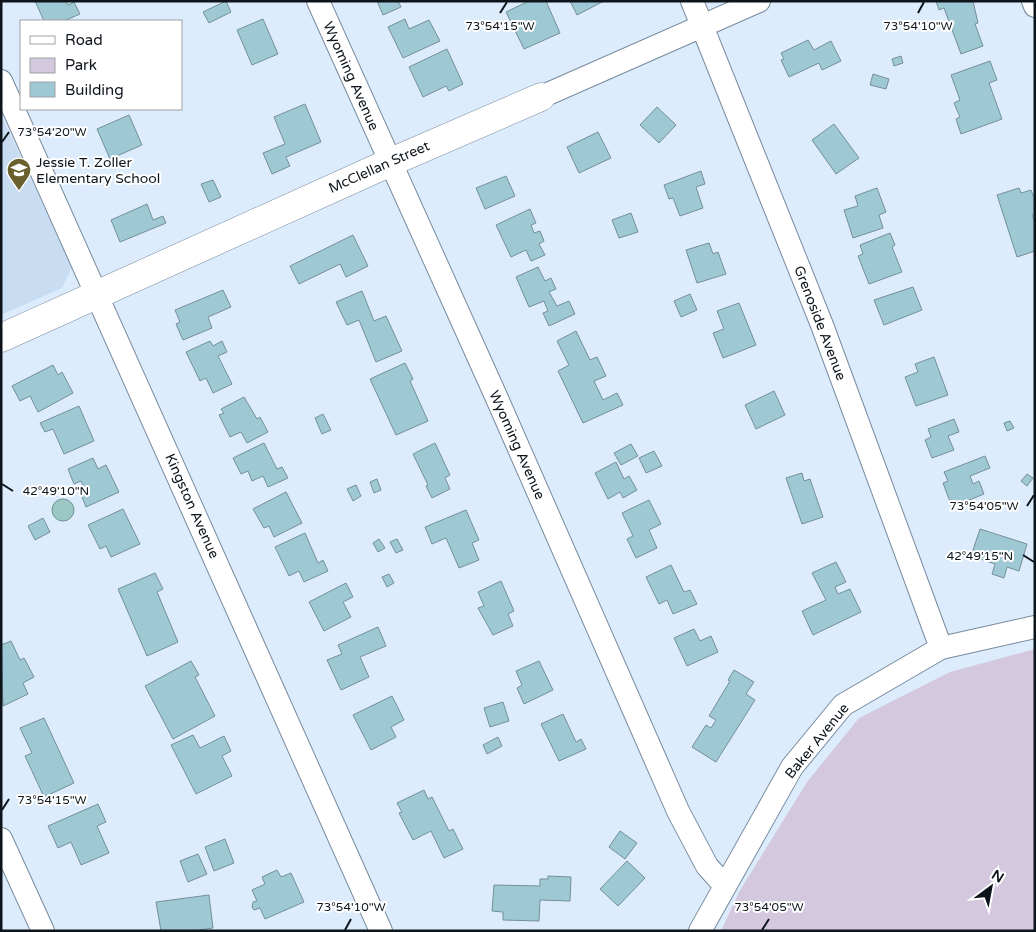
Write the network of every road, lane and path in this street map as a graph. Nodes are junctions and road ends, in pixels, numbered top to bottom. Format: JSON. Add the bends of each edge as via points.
{"nodes":[{"id":1,"x":318,"y":1,"type":"edge"},
{"id":2,"x":692,"y":1,"type":"edge"},
{"id":3,"x":759,"y":1,"type":"edge"},
{"id":4,"x":1033,"y":1,"type":"edge"},
{"id":5,"x":1035,"y":6,"type":"edge"},
{"id":6,"x":703,"y":27,"type":"junction"},
{"id":7,"x":1,"y":81,"type":"edge"},
{"id":8,"x":541,"y":97,"type":"joint"},
{"id":9,"x":390,"y":162,"type":"junction"},
{"id":10,"x":97,"y":294,"type":"junction"},
{"id":11,"x":1,"y":338,"type":"edge"},
{"id":12,"x":1035,"y":627,"type":"edge"},
{"id":13,"x":941,"y":648,"type":"junction"},
{"id":14,"x":1,"y":839,"type":"edge"},
{"id":15,"x":724,"y":885,"type":"junction"},
{"id":16,"x":42,"y":931,"type":"edge"},
{"id":17,"x":382,"y":931,"type":"edge"},
{"id":18,"x":700,"y":931,"type":"edge"}],
"edges":[{"from":1,"to":9,"type":"street","name":"Wyoming Avenue"},
{"from":2,"to":6,"type":"street","name":"Grenoside Avenue"},
{"from":3,"to":6,"type":"street","name":"McClellan Street"},
{"from":4,"to":5,"type":"street"},
{"from":6,"to":8,"type":"street","name":"McClellan Street"},
{"from":6,"to":13,"type":"street","name":"Grenoside Avenue","via":[[822,324]]},
{"from":7,"to":10,"type":"street","name":"Kingston Avenue"},
{"from":8,"to":9,"type":"street","name":"McClellan Street"},
{"from":9,"to":10,"type":"street","name":"McClellan Street"},
{"from":9,"to":15,"type":"street","name":"Wyoming Avenue","via":[[678,811],[707,866]]},
{"from":10,"to":11,"type":"street","name":"McClellan Street"},
{"from":10,"to":17,"type":"street","name":"Kingston Avenue"},
{"from":12,"to":13,"type":"street","name":"Baker Avenue"},
{"from":13,"to":15,"type":"street","name":"Baker Avenue","via":[[843,705],[792,767]]},
{"from":14,"to":16,"type":"street"},
{"from":15,"to":18,"type":"street","name":"Baker Avenue"}]}
